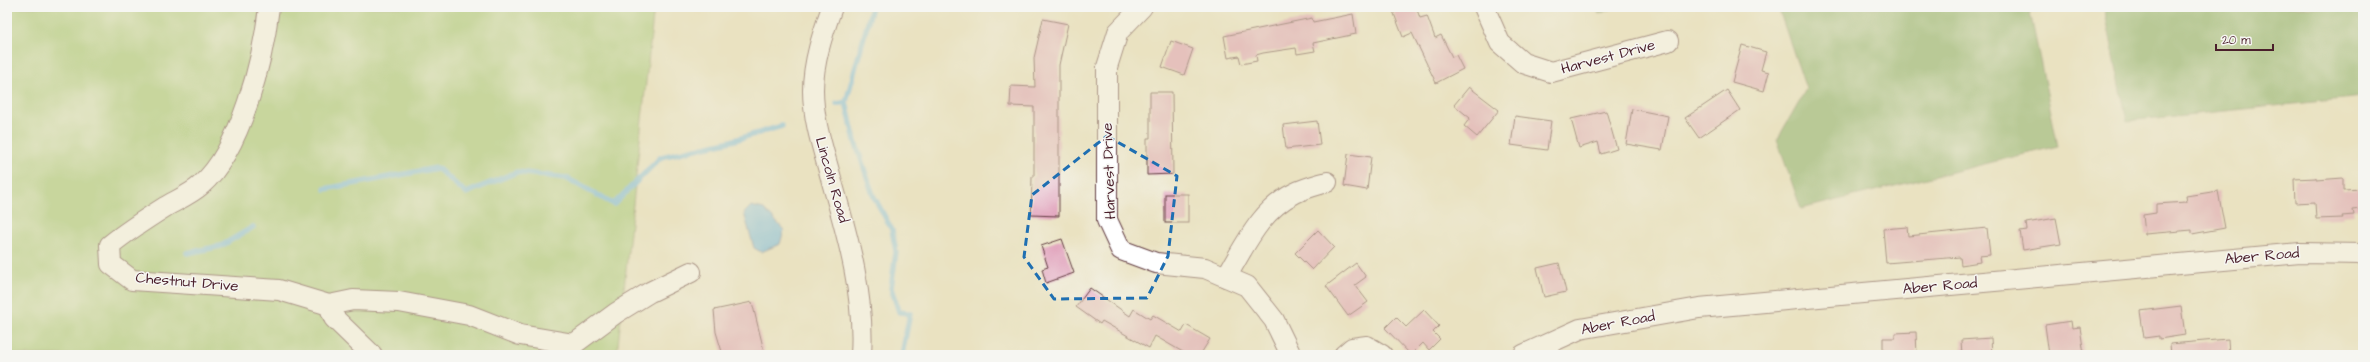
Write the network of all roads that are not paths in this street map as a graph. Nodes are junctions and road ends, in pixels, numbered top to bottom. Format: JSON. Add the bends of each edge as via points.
{"nodes":[{"id":1,"x":269,"y":7,"type":"edge"},
{"id":2,"x":832,"y":7,"type":"edge"},
{"id":3,"x":1142,"y":7,"type":"edge"},
{"id":4,"x":1484,"y":7,"type":"edge"},
{"id":5,"x":1668,"y":41,"type":"dead end"},
{"id":6,"x":1327,"y":182,"type":"dead end"},
{"id":7,"x":2363,"y":254,"type":"edge"},
{"id":8,"x":691,"y":272,"type":"dead end"},
{"id":9,"x":1226,"y":277,"type":"junction"},
{"id":10,"x":329,"y":305,"type":"junction"},
{"id":11,"x":583,"y":346,"type":"edge"},
{"id":12,"x":372,"y":355,"type":"edge"},
{"id":13,"x":860,"y":355,"type":"edge"},
{"id":14,"x":1291,"y":355,"type":"edge"},
{"id":15,"x":1344,"y":355,"type":"edge"},
{"id":16,"x":1382,"y":355,"type":"edge"},
{"id":17,"x":1523,"y":355,"type":"edge"}],
"edges":[{"from":1,"to":10,"type":"street","name":"Chestnut Drive","via":[[250,96],[234,142],[218,169],[200,187],[110,245],[111,264],[132,280],[279,290]]},
{"from":2,"to":13,"type":"street","name":"Lincoln Road","via":[[819,46],[813,89],[818,130],[850,245],[859,296]]},
{"from":3,"to":9,"type":"street","name":"Harvest Drive","via":[[1118,32],[1107,66],[1107,220],[1120,250],[1156,263],[1204,268]]},
{"from":4,"to":5,"type":"street","name":"Harvest Drive","via":[[1500,43],[1522,63],[1551,72]]},
{"from":6,"to":9,"type":"street","via":[[1296,192],[1273,207],[1258,224]]},
{"from":7,"to":17,"type":"street","name":"Aber Road","via":[[2300,253],[1699,308],[1580,329]]},
{"from":8,"to":11,"type":"street","via":[[650,292],[616,313]]},
{"from":9,"to":14,"type":"street","name":"Harvest Drive","via":[[1246,286],[1274,320]]},
{"from":10,"to":11,"type":"street","via":[[353,300],[398,302],[469,315],[520,335]]},
{"from":10,"to":12,"type":"street","via":[[334,318]]},
{"from":15,"to":16,"type":"street","via":[[1352,348],[1367,346]]}]}
